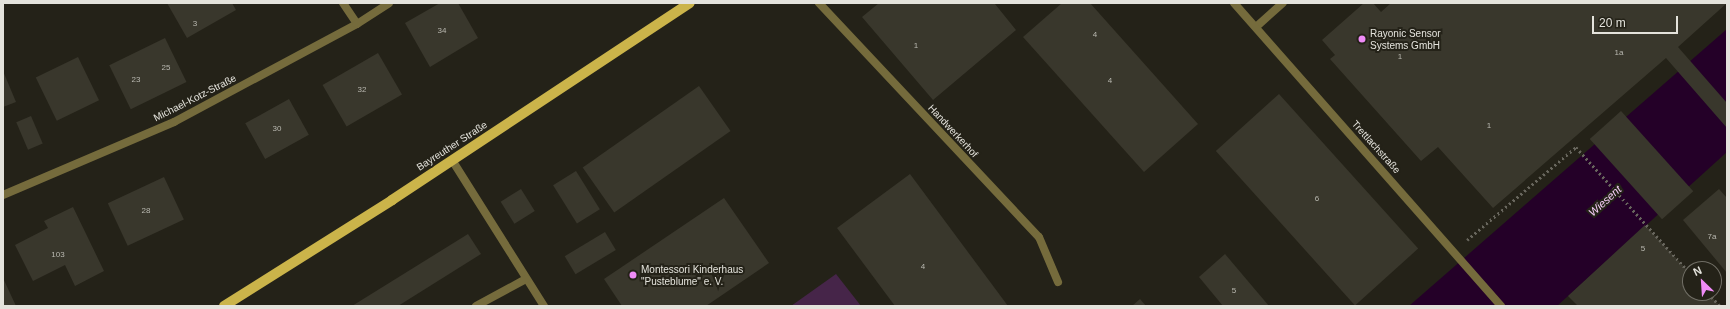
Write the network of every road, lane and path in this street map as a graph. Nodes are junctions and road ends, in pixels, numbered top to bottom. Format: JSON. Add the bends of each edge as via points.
{"nodes":[{"id":1,"x":343,"y":3,"type":"edge"},
{"id":2,"x":389,"y":3,"type":"edge"},
{"id":3,"x":690,"y":3,"type":"edge"},
{"id":4,"x":819,"y":3,"type":"edge"},
{"id":5,"x":1234,"y":3,"type":"edge"},
{"id":6,"x":1283,"y":3,"type":"edge"},
{"id":7,"x":357,"y":24,"type":"junction"},
{"id":8,"x":1256,"y":28,"type":"junction"},
{"id":9,"x":452,"y":160,"type":"junction"},
{"id":10,"x":3,"y":195,"type":"edge"},
{"id":11,"x":1454,"y":251,"type":"junction"},
{"id":12,"x":1682,"y":264,"type":"edge"},
{"id":13,"x":526,"y":279,"type":"junction"},
{"id":14,"x":1058,"y":282,"type":"dead end"},
{"id":15,"x":224,"y":306,"type":"edge"},
{"id":16,"x":476,"y":306,"type":"edge"},
{"id":17,"x":544,"y":306,"type":"edge"},
{"id":18,"x":1502,"y":306,"type":"edge"}],
"edges":[{"from":1,"to":7,"type":"street"},
{"from":2,"to":7,"type":"street","name":"Michael-Kotz-Straße"},
{"from":3,"to":9,"type":"main road","name":"Bayreuther Straße"},
{"from":4,"to":14,"type":"street","name":"Handwerkerhof","via":[[1039,237]]},
{"from":5,"to":8,"type":"street","name":"Trettlachstraße"},
{"from":6,"to":8,"type":"street"},
{"from":7,"to":10,"type":"street","name":"Michael-Kotz-Straße","via":[[174,122]]},
{"from":8,"to":11,"type":"street","name":"Trettlachstraße"},
{"from":9,"to":13,"type":"street"},
{"from":9,"to":15,"type":"main road","name":"Bayreuther Straße"},
{"from":11,"to":12,"type":"path","via":[[1576,147]]},
{"from":11,"to":18,"type":"street","name":"Trettlachstraße"},
{"from":13,"to":16,"type":"street"},
{"from":13,"to":17,"type":"street"}]}
